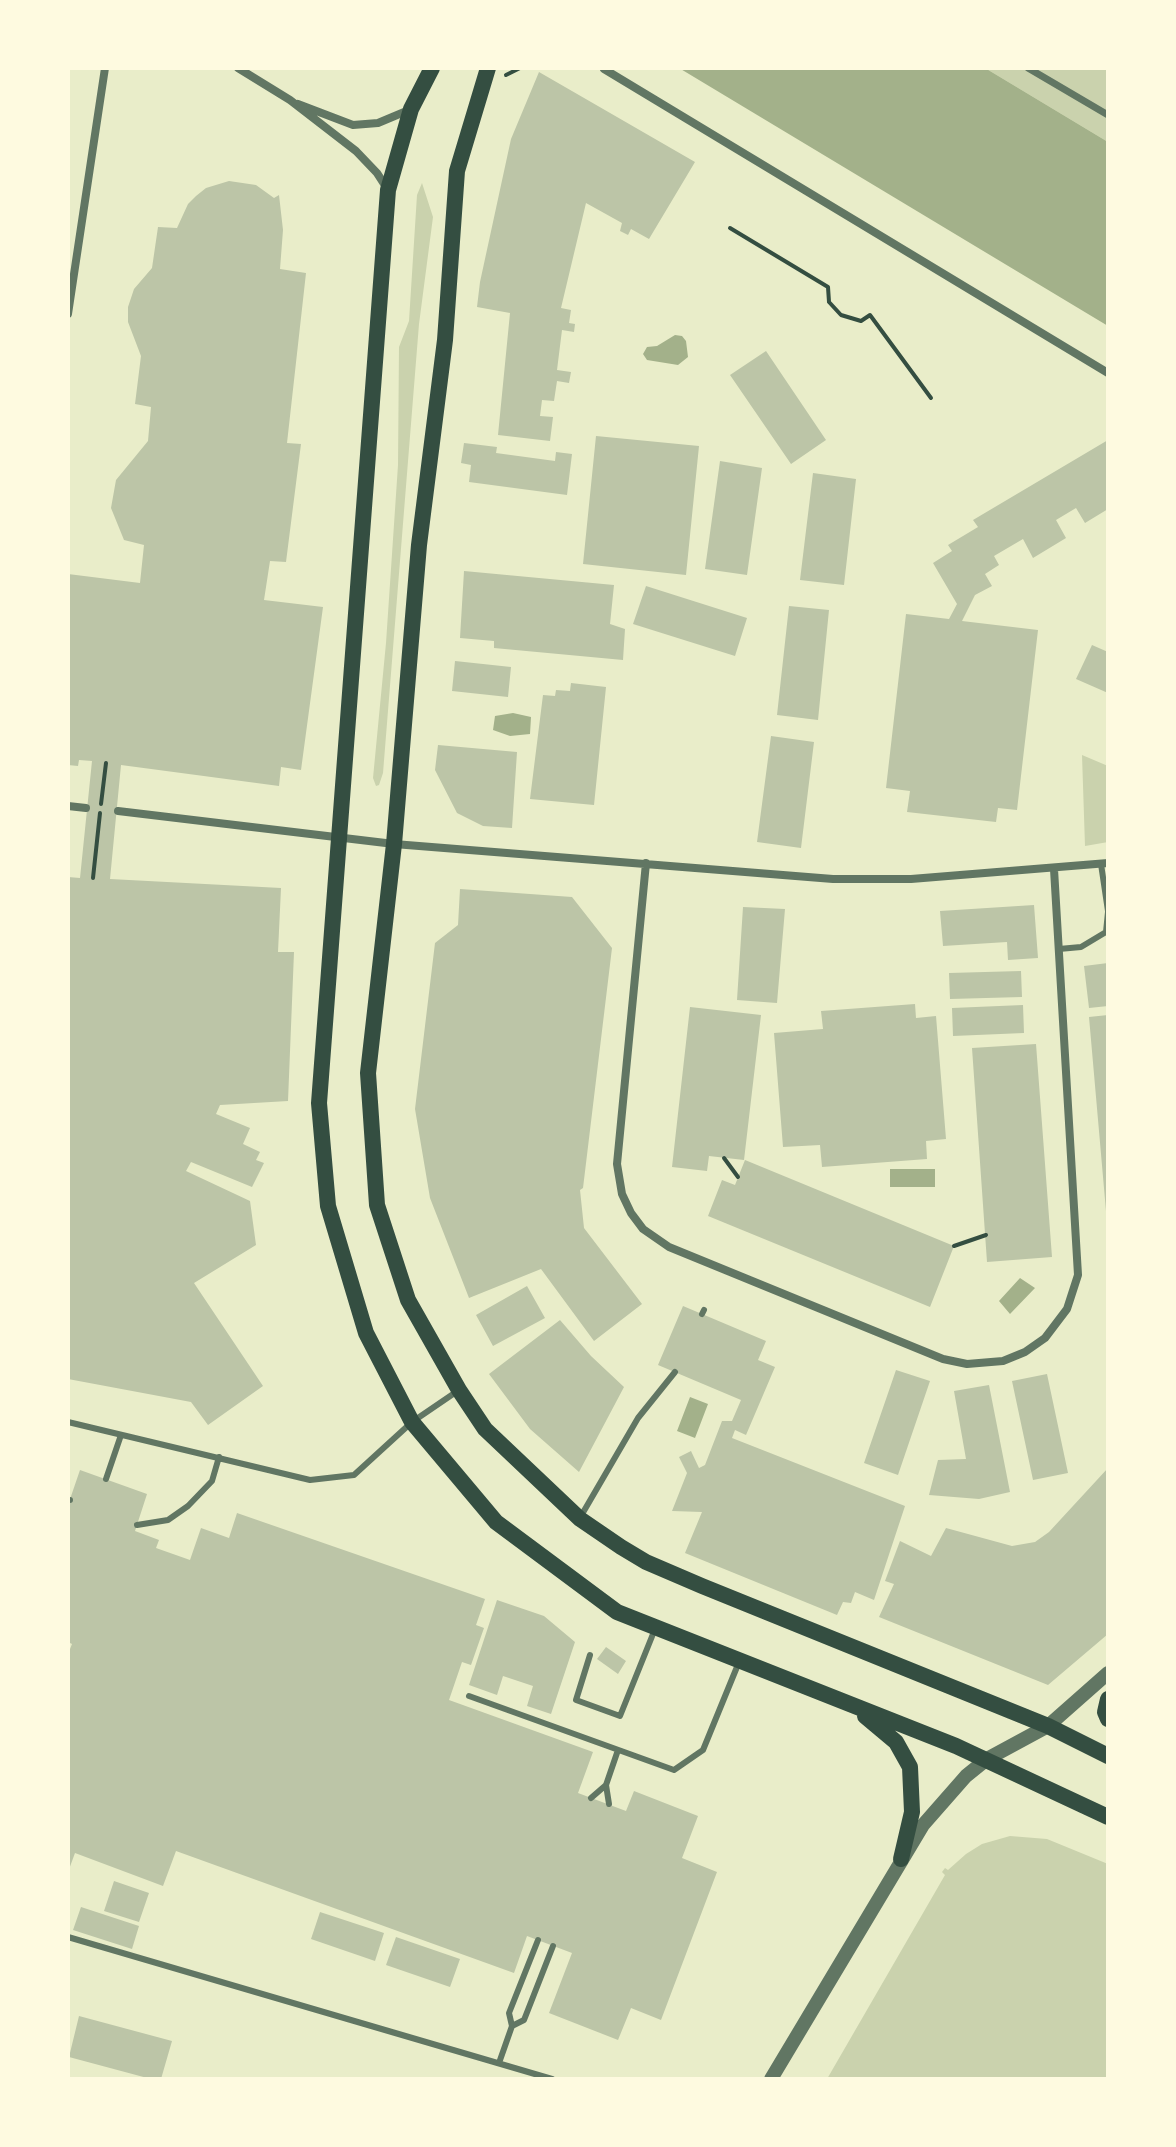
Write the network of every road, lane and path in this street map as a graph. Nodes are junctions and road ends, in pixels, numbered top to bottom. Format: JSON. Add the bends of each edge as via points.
{"nodes":[{"id":1,"x":105,"y":68,"type":"edge"},
{"id":2,"x":238,"y":68,"type":"edge"},
{"id":3,"x":432,"y":68,"type":"edge"},
{"id":4,"x":488,"y":68,"type":"edge"},
{"id":5,"x":520,"y":68,"type":"edge"},
{"id":6,"x":1028,"y":68,"type":"edge"},
{"id":7,"x":604,"y":69,"type":"edge"},
{"id":8,"x":506,"y":75,"type":"dead end"},
{"id":9,"x":290,"y":100,"type":"junction"},
{"id":10,"x":411,"y":109,"type":"junction"},
{"id":11,"x":1108,"y":115,"type":"edge"},
{"id":12,"x":388,"y":190,"type":"junction"},
{"id":13,"x":730,"y":228,"type":"dead end"},
{"id":14,"x":68,"y":314,"type":"edge"},
{"id":15,"x":1108,"y":373,"type":"edge"},
{"id":16,"x":931,"y":398,"type":"dead end"},
{"id":17,"x":106,"y":763,"type":"dead end"},
{"id":18,"x":68,"y":806,"type":"edge"},
{"id":19,"x":86,"y":808,"type":"dead end"},
{"id":20,"x":118,"y":811,"type":"dead end"},
{"id":21,"x":340,"y":838,"type":"junction"},
{"id":22,"x":394,"y":844,"type":"junction"},
{"id":23,"x":646,"y":863,"type":"junction"},
{"id":24,"x":1105,"y":864,"type":"edge"},
{"id":25,"x":1054,"y":869,"type":"junction"},
{"id":26,"x":93,"y":878,"type":"dead end"},
{"id":27,"x":1108,"y":912,"type":"edge"},
{"id":28,"x":1059,"y":949,"type":"junction"},
{"id":29,"x":724,"y":1158,"type":"dead end"},
{"id":30,"x":738,"y":1177,"type":"dead end"},
{"id":31,"x":986,"y":1235,"type":"dead end"},
{"id":32,"x":954,"y":1246,"type":"dead end"},
{"id":33,"x":675,"y":1372,"type":"dead end"},
{"id":34,"x":459,"y":1390,"type":"junction"},
{"id":35,"x":68,"y":1422,"type":"edge"},
{"id":36,"x":412,"y":1422,"type":"junction"},
{"id":37,"x":121,"y":1435,"type":"junction"},
{"id":38,"x":219,"y":1457,"type":"junction"},
{"id":39,"x":106,"y":1479,"type":"dead end"},
{"id":40,"x":580,"y":1519,"type":"junction"},
{"id":41,"x":137,"y":1525,"type":"dead end"},
{"id":42,"x":655,"y":1629,"type":"junction"},
{"id":43,"x":590,"y":1655,"type":"dead end"},
{"id":44,"x":739,"y":1662,"type":"junction"},
{"id":45,"x":1108,"y":1673,"type":"edge"},
{"id":46,"x":469,"y":1696,"type":"dead end"},
{"id":47,"x":1108,"y":1699,"type":"edge"},
{"id":48,"x":855,"y":1707,"type":"junction"},
{"id":49,"x":1108,"y":1719,"type":"edge"},
{"id":50,"x":1048,"y":1726,"type":"junction"},
{"id":51,"x":618,"y":1750,"type":"junction"},
{"id":52,"x":1108,"y":1756,"type":"edge"},
{"id":53,"x":987,"y":1759,"type":"junction"},
{"id":54,"x":606,"y":1785,"type":"junction"},
{"id":55,"x":591,"y":1798,"type":"dead end"},
{"id":56,"x":609,"y":1804,"type":"dead end"},
{"id":57,"x":1108,"y":1817,"type":"edge"},
{"id":58,"x":901,"y":1859,"type":"junction"},
{"id":59,"x":68,"y":1937,"type":"edge"},
{"id":60,"x":538,"y":1940,"type":"dead end"},
{"id":61,"x":553,"y":1946,"type":"dead end"},
{"id":62,"x":512,"y":2026,"type":"junction"},
{"id":63,"x":499,"y":2063,"type":"junction"},
{"id":64,"x":552,"y":2079,"type":"edge"},
{"id":65,"x":771,"y":2079,"type":"edge"}],
"edges":[{"from":1,"to":14,"type":"street"},
{"from":2,"to":9,"type":"street"},
{"from":3,"to":10,"type":"main road"},
{"from":4,"to":22,"type":"main road","via":[[457,171]]},
{"from":5,"to":8,"type":"path"},
{"from":6,"to":11,"type":"street"},
{"from":7,"to":15,"type":"street"},
{"from":9,"to":10,"type":"street","via":[[353,125],[378,123]]},
{"from":9,"to":12,"type":"street","via":[[356,151]]},
{"from":10,"to":12,"type":"main road"},
{"from":12,"to":21,"type":"main road"},
{"from":13,"to":16,"type":"path","via":[[828,287],[829,302],[841,315],[861,321],[870,315]]},
{"from":17,"to":26,"type":"path"},
{"from":18,"to":19,"type":"street"},
{"from":20,"to":21,"type":"street"},
{"from":21,"to":22,"type":"street"},
{"from":21,"to":36,"type":"main road","via":[[319,1103],[328,1206],[366,1333]]},
{"from":22,"to":23,"type":"street"},
{"from":22,"to":34,"type":"main road","via":[[368,1073],[377,1205],[408,1300]]},
{"from":23,"to":25,"type":"street","via":[[833,879]]},
{"from":23,"to":28,"type":"street","via":[[617,1164],[631,1213],[669,1247],[955,1362],[991,1363],[1025,1352],[1053,1329],[1076,1287],[1079,1260]]},
{"from":24,"to":25,"type":"street"},
{"from":24,"to":27,"type":"lane"},
{"from":25,"to":28,"type":"street"},
{"from":27,"to":28,"type":"lane","via":[[1106,932],[1081,947]]},
{"from":29,"to":30,"type":"path"},
{"from":31,"to":32,"type":"path"},
{"from":33,"to":40,"type":"lane","via":[[638,1418]]},
{"from":34,"to":36,"type":"lane"},
{"from":34,"to":40,"type":"main road","via":[[485,1429]]},
{"from":35,"to":37,"type":"lane"},
{"from":36,"to":38,"type":"lane","via":[[354,1475],[310,1480]]},
{"from":36,"to":42,"type":"main road","via":[[496,1522],[617,1612]]},
{"from":37,"to":38,"type":"lane"},
{"from":37,"to":39,"type":"lane"},
{"from":38,"to":41,"type":"lane","via":[[212,1481],[188,1506],[168,1520]]},
{"from":40,"to":50,"type":"main road","via":[[646,1562]]},
{"from":42,"to":43,"type":"lane","via":[[620,1716],[576,1700]]},
{"from":42,"to":44,"type":"main road"},
{"from":44,"to":48,"type":"main road"},
{"from":44,"to":51,"type":"lane","via":[[703,1750],[674,1770]]},
{"from":45,"to":50,"type":"street"},
{"from":46,"to":51,"type":"lane"},
{"from":47,"to":49,"type":"main road"},
{"from":48,"to":53,"type":"main road"},
{"from":48,"to":58,"type":"main road","via":[[896,1742],[910,1767],[912,1812]]},
{"from":50,"to":52,"type":"main road"},
{"from":50,"to":53,"type":"street"},
{"from":51,"to":54,"type":"lane"},
{"from":53,"to":57,"type":"main road"},
{"from":53,"to":58,"type":"street","via":[[923,1825]]},
{"from":54,"to":55,"type":"lane"},
{"from":54,"to":56,"type":"lane"},
{"from":58,"to":65,"type":"street"},
{"from":59,"to":63,"type":"lane"},
{"from":60,"to":62,"type":"lane","via":[[509,2013]]},
{"from":61,"to":62,"type":"lane","via":[[524,2020]]},
{"from":62,"to":63,"type":"lane"},
{"from":63,"to":64,"type":"lane"}]}
